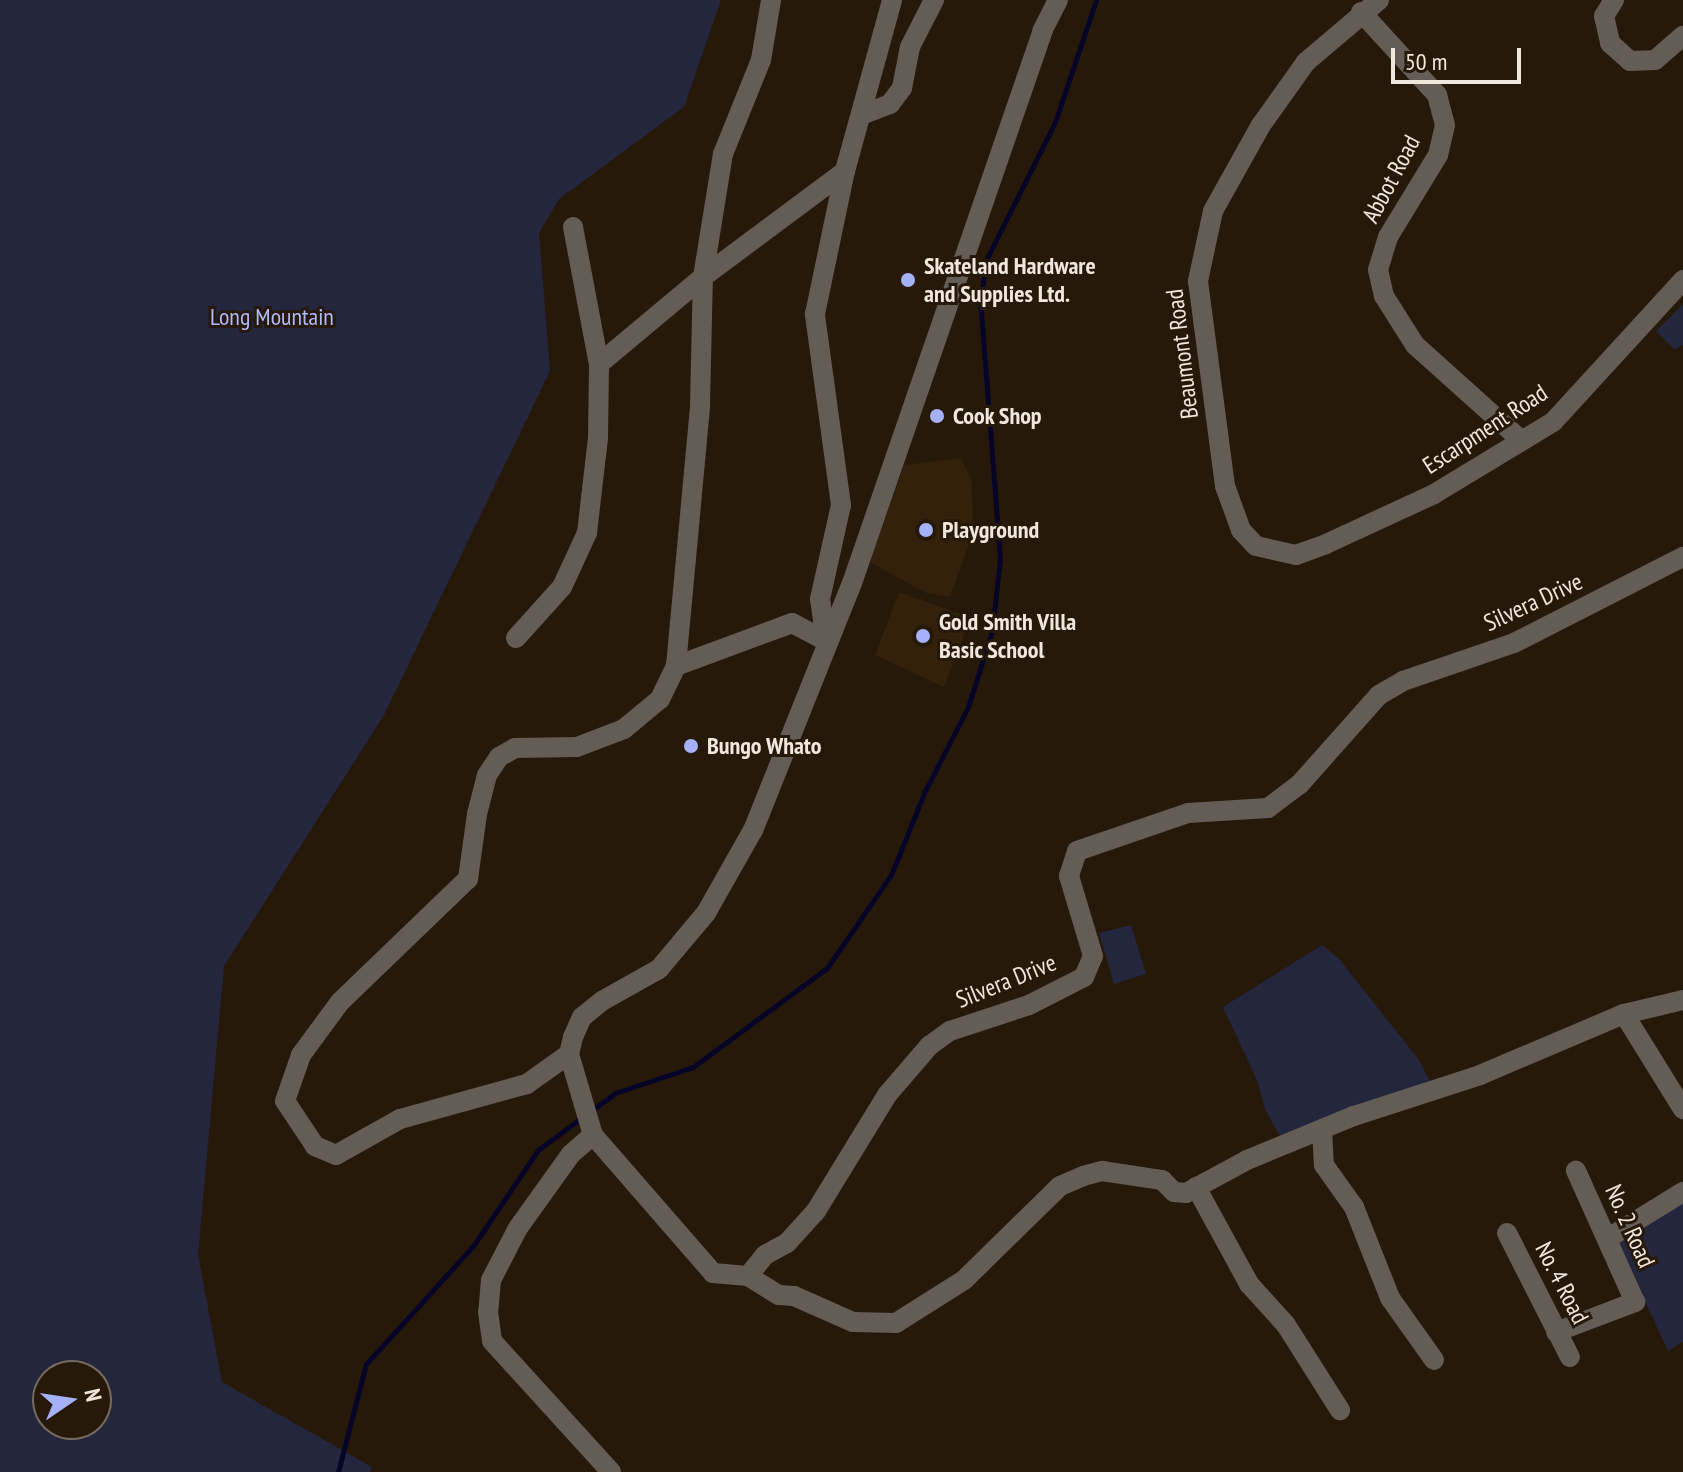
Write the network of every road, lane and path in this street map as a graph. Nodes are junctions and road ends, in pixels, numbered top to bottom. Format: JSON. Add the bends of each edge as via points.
{"nodes":[{"id":1,"x":771,"y":0,"type":"edge"},
{"id":2,"x":892,"y":0,"type":"edge"},
{"id":3,"x":934,"y":0,"type":"edge"},
{"id":4,"x":1058,"y":0,"type":"edge"},
{"id":5,"x":1379,"y":0,"type":"edge"},
{"id":6,"x":1614,"y":0,"type":"edge"},
{"id":7,"x":1361,"y":12,"type":"junction"},
{"id":8,"x":1683,"y":36,"type":"edge"},
{"id":9,"x":864,"y":114,"type":"junction"},
{"id":10,"x":845,"y":171,"type":"junction"},
{"id":11,"x":573,"y":227,"type":"dead end"},
{"id":12,"x":703,"y":277,"type":"junction"},
{"id":13,"x":1683,"y":280,"type":"edge"},
{"id":14,"x":599,"y":364,"type":"junction"},
{"id":15,"x":1521,"y":440,"type":"junction"},
{"id":16,"x":1272,"y":553,"type":"joint"},
{"id":17,"x":1683,"y":557,"type":"edge"},
{"id":18,"x":516,"y":638,"type":"dead end"},
{"id":19,"x":826,"y":641,"type":"junction"},
{"id":20,"x":676,"y":666,"type":"junction"},
{"id":21,"x":1683,"y":1000,"type":"edge"},
{"id":22,"x":1624,"y":1014,"type":"junction"},
{"id":23,"x":569,"y":1054,"type":"junction"},
{"id":24,"x":1683,"y":1109,"type":"edge"},
{"id":25,"x":591,"y":1127,"type":"junction"},
{"id":26,"x":1322,"y":1129,"type":"junction"},
{"id":27,"x":1576,"y":1171,"type":"dead end"},
{"id":28,"x":1196,"y":1187,"type":"junction"},
{"id":29,"x":1683,"y":1192,"type":"edge"},
{"id":30,"x":1507,"y":1233,"type":"dead end"},
{"id":31,"x":1610,"y":1237,"type":"junction"},
{"id":32,"x":748,"y":1276,"type":"junction"},
{"id":33,"x":1556,"y":1332,"type":"junction"},
{"id":34,"x":1570,"y":1357,"type":"dead end"},
{"id":35,"x":1434,"y":1360,"type":"dead end"},
{"id":36,"x":1340,"y":1410,"type":"dead end"},
{"id":37,"x":611,"y":1472,"type":"edge"}],
"edges":[{"from":1,"to":12,"type":"street","via":[[761,60],[723,154]]},
{"from":2,"to":9,"type":"street"},
{"from":3,"to":9,"type":"street","via":[[910,47],[902,88],[890,104]]},
{"from":4,"to":19,"type":"street","via":[[1043,30],[852,583]]},
{"from":5,"to":7,"type":"street","name":"Beaumont Road"},
{"from":6,"to":8,"type":"street","via":[[1604,16],[1610,43],[1630,61],[1655,60]]},
{"from":7,"to":15,"type":"street","name":"Abbot Road","via":[[1437,95],[1445,125],[1438,155],[1388,237],[1378,270],[1384,296],[1415,345]]},
{"from":7,"to":16,"type":"street","name":"Beaumont Road","via":[[1306,62],[1261,125],[1213,211],[1198,281],[1225,486],[1241,530]]},
{"from":9,"to":10,"type":"street"},
{"from":10,"to":12,"type":"street"},
{"from":10,"to":19,"type":"street","via":[[815,314],[841,505],[820,599]]},
{"from":11,"to":14,"type":"street"},
{"from":12,"to":14,"type":"street"},
{"from":12,"to":20,"type":"street","via":[[700,405]]},
{"from":13,"to":15,"type":"street","name":"Escarpment Road","via":[[1553,422]]},
{"from":14,"to":18,"type":"street","via":[[598,438],[587,533],[562,587]]},
{"from":15,"to":16,"type":"street","name":"Escarpment Road","via":[[1434,494],[1364,527],[1296,555]]},
{"from":17,"to":32,"type":"street","name":"Silvera Drive","via":[[1514,643],[1403,681],[1379,695],[1299,785],[1268,808],[1188,813],[1077,851],[1069,876],[1093,956],[1084,977],[1029,1005],[950,1031],[929,1046],[887,1095],[816,1211]]},
{"from":19,"to":20,"type":"street","via":[[792,623]]},
{"from":19,"to":23,"type":"street","via":[[753,830],[706,913],[659,969],[582,1017]]},
{"from":20,"to":23,"type":"street","via":[[660,699],[624,729],[577,747],[515,748],[499,757],[483,788],[468,879],[340,1002],[301,1055],[285,1101],[315,1146],[336,1155],[400,1119],[527,1084]]},
{"from":21,"to":22,"type":"street"},
{"from":22,"to":24,"type":"street"},
{"from":22,"to":26,"type":"street","via":[[1480,1075]]},
{"from":23,"to":25,"type":"street"},
{"from":25,"to":32,"type":"street","via":[[713,1273]]},
{"from":25,"to":37,"type":"street","via":[[518,1228],[491,1280],[488,1312],[492,1341]]},
{"from":26,"to":28,"type":"street"},
{"from":26,"to":35,"type":"street","via":[[1324,1165],[1354,1207],[1390,1298]]},
{"from":27,"to":31,"type":"street","name":"No. 2 Road"},
{"from":28,"to":32,"type":"street","via":[[1180,1193],[1162,1180],[1102,1171],[1060,1186],[964,1280],[896,1323],[853,1322],[779,1295]]},
{"from":28,"to":36,"type":"street","via":[[1249,1284],[1286,1325]]},
{"from":29,"to":31,"type":"street"},
{"from":30,"to":33,"type":"street","name":"No. 4 Road"},
{"from":31,"to":33,"type":"street","name":"No. 2 Road","via":[[1635,1302]]},
{"from":33,"to":34,"type":"street","name":"No. 4 Road"}]}
